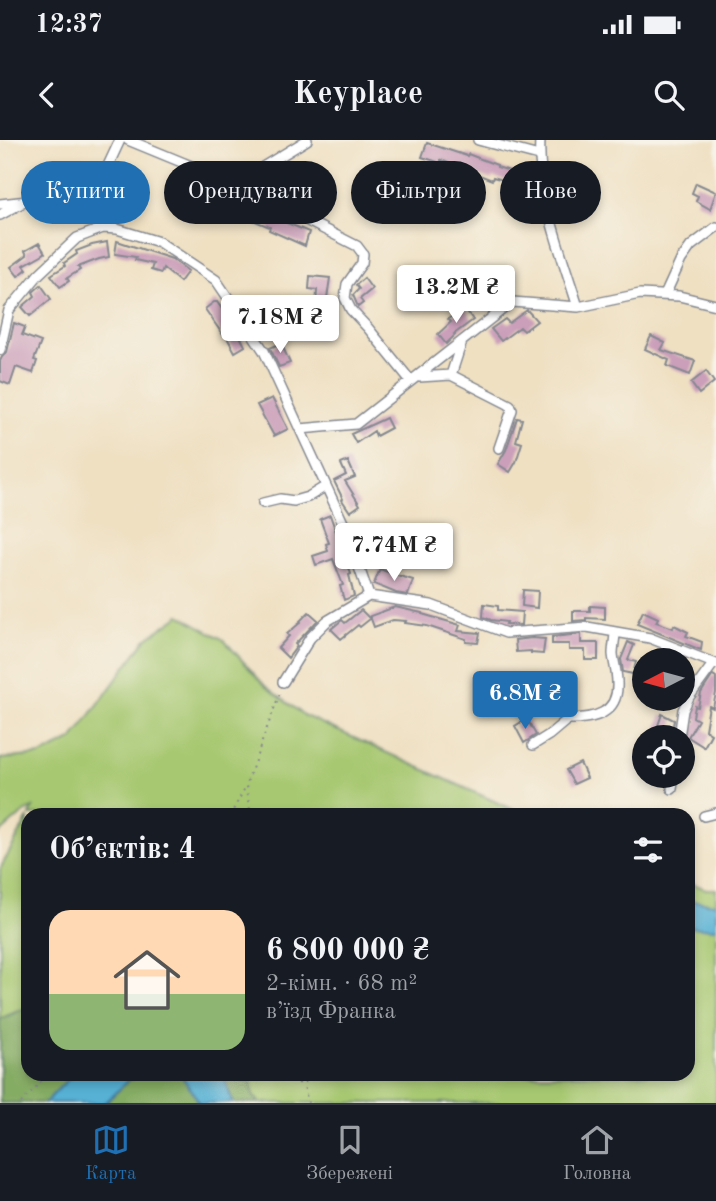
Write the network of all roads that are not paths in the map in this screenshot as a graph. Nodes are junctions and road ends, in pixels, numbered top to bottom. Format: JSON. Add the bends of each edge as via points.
{"nodes":[{"id":1,"x":120,"y":140,"type":"edge"},
{"id":2,"x":128,"y":140,"type":"edge"},
{"id":3,"x":307,"y":140,"type":"edge"},
{"id":4,"x":478,"y":140,"type":"edge"},
{"id":5,"x":540,"y":140,"type":"edge"},
{"id":6,"x":539,"y":156,"type":"junction"},
{"id":7,"x":110,"y":161,"type":"edge"},
{"id":8,"x":179,"y":161,"type":"edge"},
{"id":9,"x":273,"y":161,"type":"edge"},
{"id":10,"x":21,"y":202,"type":"edge"},
{"id":11,"x":0,"y":204,"type":"edge"},
{"id":12,"x":21,"y":204,"type":"edge"},
{"id":13,"x":0,"y":215,"type":"edge"},
{"id":14,"x":101,"y":224,"type":"edge"},
{"id":15,"x":314,"y":224,"type":"edge"},
{"id":16,"x":716,"y":227,"type":"edge"},
{"id":17,"x":103,"y":228,"type":"junction"},
{"id":18,"x":665,"y":295,"type":"junction"},
{"id":19,"x":716,"y":305,"type":"edge"},
{"id":20,"x":578,"y":307,"type":"junction"},
{"id":21,"x":4,"y":312,"type":"edge"},
{"id":22,"x":462,"y":341,"type":"junction"},
{"id":23,"x":0,"y":350,"type":"edge"},
{"id":24,"x":451,"y":375,"type":"junction"},
{"id":25,"x":414,"y":379,"type":"junction"},
{"id":26,"x":299,"y":429,"type":"junction"},
{"id":27,"x":499,"y":448,"type":"dead end"},
{"id":28,"x":326,"y":486,"type":"junction"},
{"id":29,"x":263,"y":503,"type":"dead end"},
{"id":30,"x":369,"y":596,"type":"junction"},
{"id":31,"x":615,"y":632,"type":"junction"},
{"id":32,"x":714,"y":664,"type":"edge"},
{"id":33,"x":283,"y":682,"type":"road end"},
{"id":34,"x":681,"y":725,"type":"edge"},
{"id":35,"x":533,"y":745,"type":"dead end"},
{"id":36,"x":716,"y":813,"type":"edge"},
{"id":37,"x":704,"y":816,"type":"dead end"}],
"edges":[{"from":1,"to":7,"type":"street"},
{"from":2,"to":8,"type":"street"},
{"from":3,"to":9,"type":"street"},
{"from":4,"to":6,"type":"street"},
{"from":5,"to":6,"type":"street"},
{"from":6,"to":20,"type":"street"},
{"from":10,"to":11,"type":"street"},
{"from":12,"to":13,"type":"street"},
{"from":14,"to":17,"type":"street"},
{"from":15,"to":25,"type":"street","via":[[357,246],[363,254],[345,298]]},
{"from":16,"to":18,"type":"street","via":[[691,246]]},
{"from":17,"to":21,"type":"street","via":[[77,238]]},
{"from":17,"to":26,"type":"street","via":[[159,242],[216,280],[264,351]]},
{"from":18,"to":19,"type":"street"},
{"from":18,"to":20,"type":"street","via":[[640,294]]},
{"from":20,"to":22,"type":"street","via":[[512,302]]},
{"from":21,"to":23,"type":"street"},
{"from":22,"to":24,"type":"street"},
{"from":22,"to":25,"type":"street"},
{"from":24,"to":25,"type":"street"},
{"from":24,"to":27,"type":"street","via":[[510,405]]},
{"from":25,"to":26,"type":"street","via":[[356,424]]},
{"from":26,"to":28,"type":"street"},
{"from":28,"to":29,"type":"street","via":[[309,497]]},
{"from":28,"to":30,"type":"street"},
{"from":30,"to":31,"type":"street","via":[[431,605],[506,634],[587,627]]},
{"from":30,"to":33,"type":"street","via":[[327,621],[310,638]]},
{"from":31,"to":32,"type":"street","via":[[650,638]]},
{"from":31,"to":35,"type":"street","via":[[615,702],[605,713],[568,719]]},
{"from":32,"to":34,"type":"street","via":[[686,703]]},
{"from":36,"to":37,"type":"street"}]}
